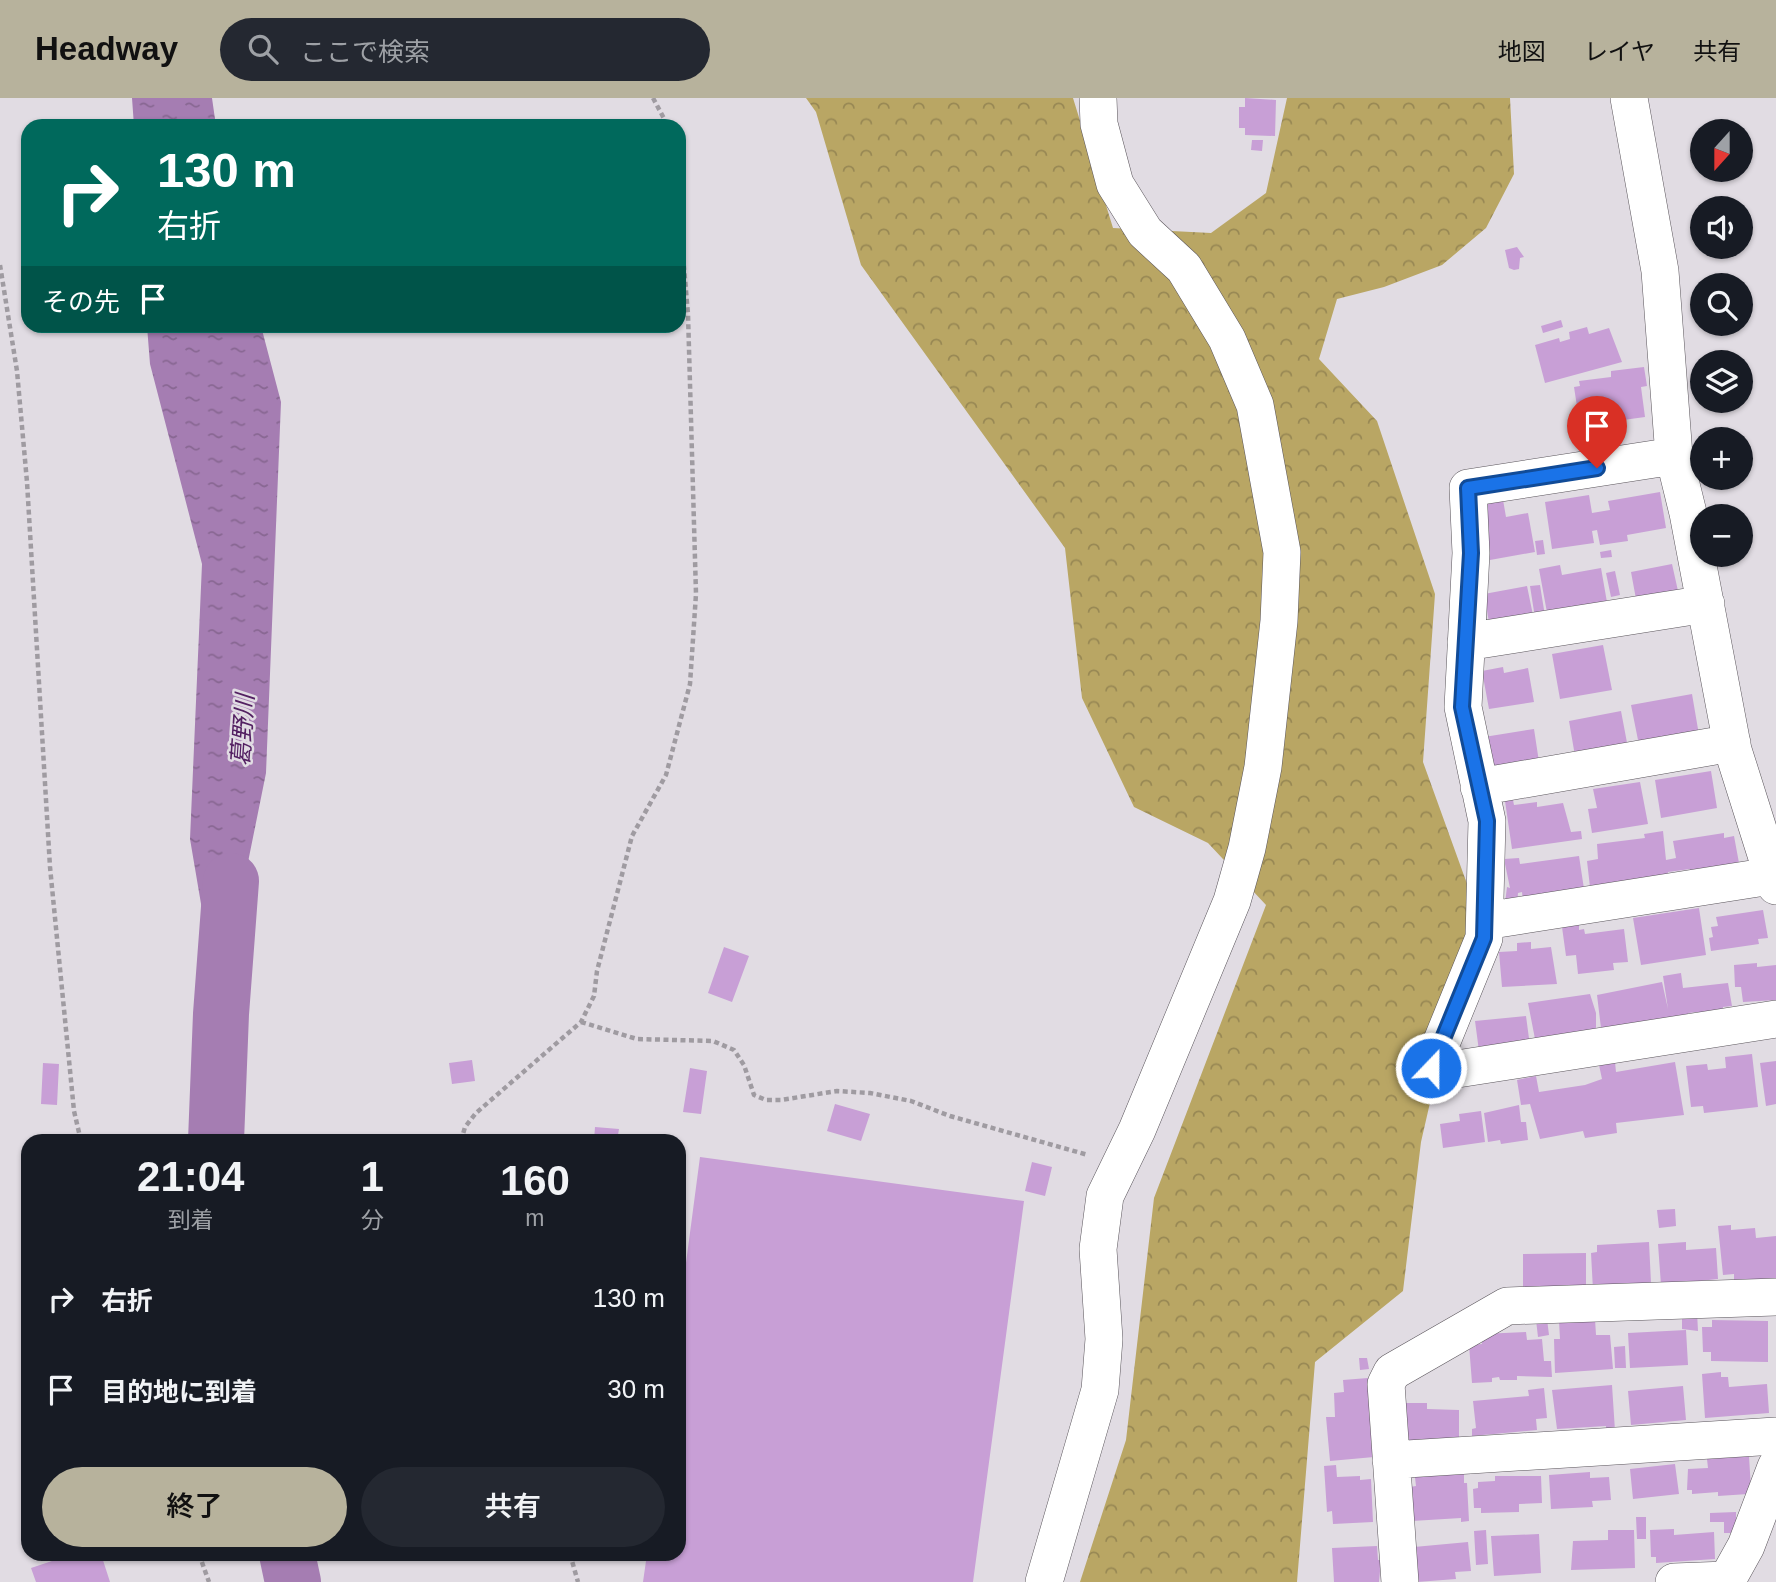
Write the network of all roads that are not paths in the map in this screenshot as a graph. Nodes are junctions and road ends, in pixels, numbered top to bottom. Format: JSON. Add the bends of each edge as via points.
{"nodes":[{"id":1,"x":1098,"y":98,"type":"edge"},
{"id":2,"x":1629,"y":98,"type":"edge"},
{"id":3,"x":1674,"y":456,"type":"junction"},
{"id":4,"x":1706,"y":604,"type":"junction"},
{"id":5,"x":1466,"y":642,"type":"junction"},
{"id":6,"x":1731,"y":743,"type":"junction"},
{"id":7,"x":1479,"y":787,"type":"junction"},
{"id":8,"x":1774,"y":881,"type":"edge"},
{"id":9,"x":1485,"y":921,"type":"junction"},
{"id":10,"x":1776,"y":1019,"type":"edge"},
{"id":11,"x":1776,"y":1297,"type":"edge"},
{"id":12,"x":1776,"y":1436,"type":"edge"},
{"id":13,"x":1391,"y":1460,"type":"junction"},
{"id":14,"x":1776,"y":1467,"type":"edge"},
{"id":15,"x":1726,"y":1581,"type":"edge"},
{"id":16,"x":1044,"y":1582,"type":"edge"},
{"id":17,"x":1400,"y":1582,"type":"edge"},
{"id":18,"x":1674,"y":1582,"type":"edge"}],
"edges":[{"from":1,"to":16,"type":"street","via":[[1099,124],[1115,184],[1145,232],[1184,268],[1227,339],[1255,405],[1282,552],[1263,766],[1247,848],[1232,901],[1105,1196],[1098,1249],[1104,1339],[1100,1390]]},
{"from":2,"to":3,"type":"street","via":[[1660,271]]},
{"from":3,"to":4,"type":"street"},
{"from":3,"to":5,"type":"street","via":[[1468,488],[1471,553]]},
{"from":4,"to":5,"type":"street"},
{"from":4,"to":6,"type":"street"},
{"from":5,"to":7,"type":"street","via":[[1462,707]]},
{"from":6,"to":7,"type":"street"},
{"from":6,"to":8,"type":"street"},
{"from":7,"to":9,"type":"street","via":[[1487,821]]},
{"from":8,"to":9,"type":"street"},
{"from":9,"to":10,"type":"street","via":[[1484,938],[1431,1068],[1438,1072]]},
{"from":11,"to":13,"type":"street","via":[[1507,1306],[1392,1372],[1386,1384]]},
{"from":12,"to":13,"type":"street"},
{"from":13,"to":17,"type":"street"},
{"from":14,"to":15,"type":"street","via":[[1746,1546]]},
{"from":15,"to":18,"type":"street"}]}
